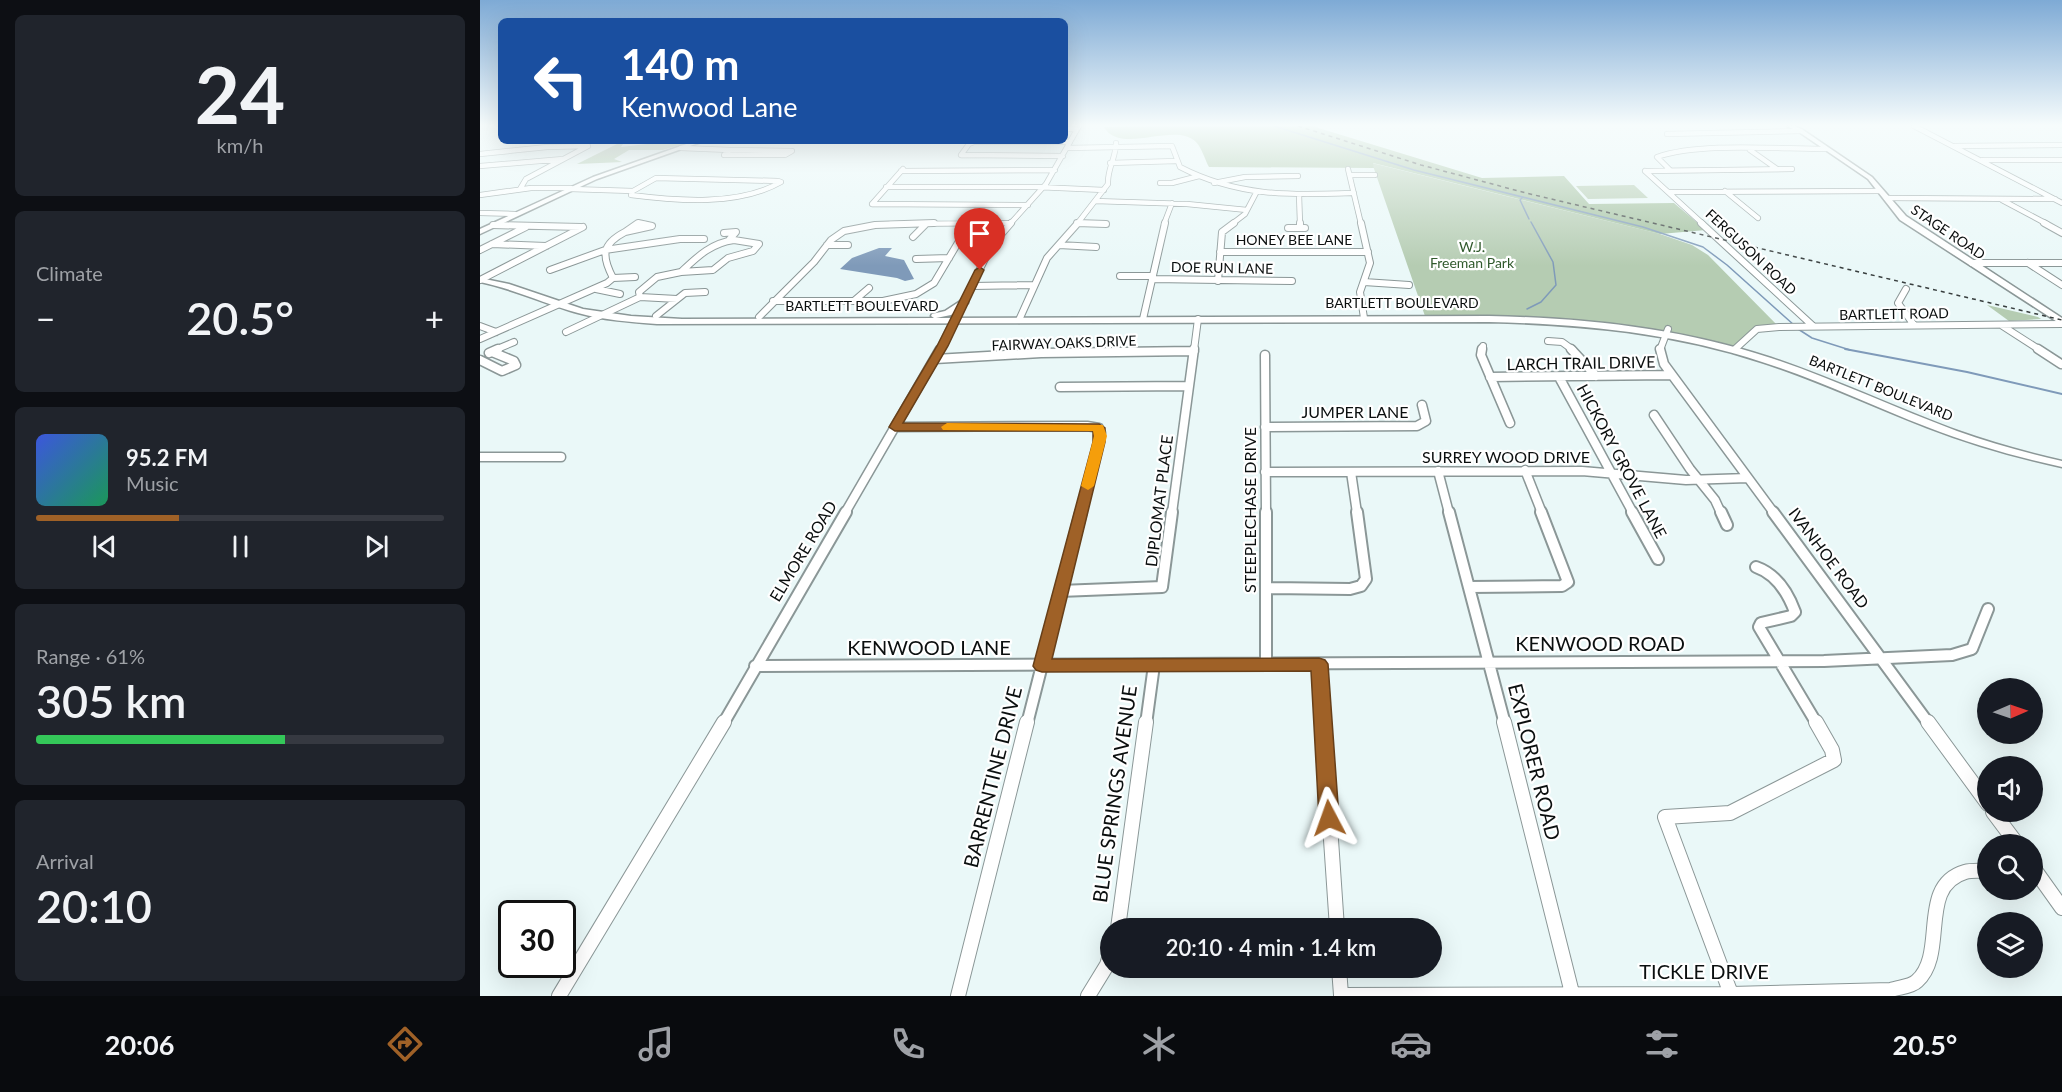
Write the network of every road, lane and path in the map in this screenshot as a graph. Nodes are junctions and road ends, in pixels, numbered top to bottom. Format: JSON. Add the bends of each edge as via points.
{"nodes":[{"id":1,"x":538,"y":172,"type":"edge"},
{"id":2,"x":614,"y":172,"type":"edge"},
{"id":3,"x":900,"y":172,"type":"edge"},
{"id":4,"x":1053,"y":172,"type":"edge"},
{"id":5,"x":1107,"y":172,"type":"edge"},
{"id":6,"x":1192,"y":172,"type":"edge"},
{"id":7,"x":1349,"y":172,"type":"edge"},
{"id":8,"x":1353,"y":172,"type":"edge"},
{"id":9,"x":1647,"y":172,"type":"edge"},
{"id":10,"x":1862,"y":172,"type":"edge"},
{"id":11,"x":2004,"y":172,"type":"edge"},
{"id":12,"x":1375,"y":175,"type":"dead end"},
{"id":13,"x":1199,"y":176,"type":"junction"},
{"id":14,"x":1298,"y":176,"type":"dead end"},
{"id":15,"x":1160,"y":183,"type":"dead end"},
{"id":16,"x":1214,"y":183,"type":"junction"},
{"id":17,"x":886,"y":187,"type":"junction"},
{"id":18,"x":1044,"y":187,"type":"junction"},
{"id":19,"x":572,"y":188,"type":"junction"},
{"id":20,"x":520,"y":189,"type":"junction"},
{"id":21,"x":635,"y":190,"type":"junction"},
{"id":22,"x":1104,"y":190,"type":"junction"},
{"id":23,"x":1725,"y":191,"type":"junction"},
{"id":24,"x":1880,"y":191,"type":"junction"},
{"id":25,"x":1669,"y":192,"type":"junction"},
{"id":26,"x":1256,"y":194,"type":"junction"},
{"id":27,"x":1299,"y":194,"type":"junction"},
{"id":28,"x":1354,"y":194,"type":"junction"},
{"id":29,"x":480,"y":195,"type":"edge"},
{"id":30,"x":1886,"y":198,"type":"junction"},
{"id":31,"x":2000,"y":199,"type":"junction"},
{"id":32,"x":2055,"y":199,"type":"junction"},
{"id":33,"x":1095,"y":201,"type":"junction"},
{"id":34,"x":1172,"y":203,"type":"junction"},
{"id":35,"x":2062,"y":203,"type":"edge"},
{"id":36,"x":1028,"y":205,"type":"junction"},
{"id":37,"x":1247,"y":210,"type":"junction"},
{"id":38,"x":480,"y":213,"type":"edge"},
{"id":39,"x":515,"y":214,"type":"junction"},
{"id":40,"x":1758,"y":218,"type":"dead end"},
{"id":41,"x":978,"y":222,"type":"junction"},
{"id":42,"x":1010,"y":223,"type":"junction"},
{"id":43,"x":1077,"y":223,"type":"junction"},
{"id":44,"x":926,"y":224,"type":"junction"},
{"id":45,"x":1106,"y":224,"type":"dead end"},
{"id":46,"x":493,"y":225,"type":"junction"},
{"id":47,"x":528,"y":226,"type":"junction"},
{"id":48,"x":1288,"y":228,"type":"dead end"},
{"id":49,"x":480,"y":232,"type":"edge"},
{"id":50,"x":625,"y":232,"type":"dead end"},
{"id":51,"x":724,"y":232,"type":"dead end"},
{"id":52,"x":2062,"y":233,"type":"edge"},
{"id":53,"x":913,"y":237,"type":"dead end"},
{"id":54,"x":704,"y":239,"type":"dead end"},
{"id":55,"x":729,"y":240,"type":"junction"},
{"id":56,"x":492,"y":244,"type":"junction"},
{"id":57,"x":827,"y":245,"type":"junction"},
{"id":58,"x":848,"y":245,"type":"dead end"},
{"id":59,"x":1059,"y":245,"type":"junction"},
{"id":60,"x":546,"y":246,"type":"junction"},
{"id":61,"x":1096,"y":247,"type":"dead end"},
{"id":62,"x":480,"y":250,"type":"edge"},
{"id":63,"x":605,"y":250,"type":"junction"},
{"id":64,"x":1220,"y":252,"type":"junction"},
{"id":65,"x":1368,"y":252,"type":"junction"},
{"id":66,"x":949,"y":258,"type":"junction"},
{"id":67,"x":916,"y":259,"type":"dead end"},
{"id":68,"x":1972,"y":263,"type":"junction"},
{"id":69,"x":2028,"y":263,"type":"junction"},
{"id":70,"x":2062,"y":263,"type":"edge"},
{"id":71,"x":550,"y":270,"type":"dead end"},
{"id":72,"x":681,"y":272,"type":"junction"},
{"id":73,"x":1120,"y":276,"type":"dead end"},
{"id":74,"x":635,"y":277,"type":"dead end"},
{"id":75,"x":1152,"y":277,"type":"junction"},
{"id":76,"x":484,"y":278,"type":"edge"},
{"id":77,"x":613,"y":278,"type":"junction"},
{"id":78,"x":1218,"y":281,"type":"junction"},
{"id":79,"x":1292,"y":281,"type":"dead end"},
{"id":80,"x":1364,"y":282,"type":"junction"},
{"id":81,"x":1034,"y":285,"type":"junction"},
{"id":82,"x":1409,"y":285,"type":"dead end"},
{"id":83,"x":2062,"y":285,"type":"edge"},
{"id":84,"x":972,"y":286,"type":"junction"},
{"id":85,"x":869,"y":288,"type":"dead end"},
{"id":86,"x":596,"y":289,"type":"junction"},
{"id":87,"x":1906,"y":289,"type":"dead end"},
{"id":88,"x":705,"y":292,"type":"dead end"},
{"id":89,"x":620,"y":294,"type":"dead end"},
{"id":90,"x":640,"y":297,"type":"junction"},
{"id":91,"x":677,"y":299,"type":"junction"},
{"id":92,"x":855,"y":300,"type":"junction"},
{"id":93,"x":773,"y":301,"type":"junction"},
{"id":94,"x":566,"y":302,"type":"junction"},
{"id":95,"x":964,"y":304,"type":"junction"},
{"id":96,"x":609,"y":313,"type":"junction"},
{"id":97,"x":656,"y":316,"type":"junction"},
{"id":98,"x":935,"y":316,"type":"junction"},
{"id":99,"x":979,"y":316,"type":"junction"},
{"id":100,"x":1363,"y":316,"type":"junction"},
{"id":101,"x":759,"y":317,"type":"junction"},
{"id":102,"x":1144,"y":317,"type":"junction"},
{"id":103,"x":956,"y":318,"type":"junction"},
{"id":104,"x":1020,"y":318,"type":"junction"},
{"id":105,"x":840,"y":319,"type":"junction"},
{"id":106,"x":1198,"y":319,"type":"junction"},
{"id":107,"x":684,"y":320,"type":"junction"},
{"id":108,"x":722,"y":320,"type":"junction"},
{"id":109,"x":2062,"y":321,"type":"edge"},
{"id":110,"x":1914,"y":325,"type":"junction"},
{"id":111,"x":2001,"y":325,"type":"junction"},
{"id":112,"x":480,"y":326,"type":"edge"},
{"id":113,"x":1813,"y":326,"type":"junction"},
{"id":114,"x":1668,"y":331,"type":"junction"},
{"id":115,"x":566,"y":332,"type":"dead end"},
{"id":116,"x":494,"y":333,"type":"junction"},
{"id":117,"x":480,"y":339,"type":"edge"},
{"id":118,"x":1548,"y":342,"type":"dead end"},
{"id":119,"x":1483,"y":346,"type":"dead end"},
{"id":120,"x":1735,"y":347,"type":"junction"},
{"id":121,"x":1194,"y":351,"type":"junction"},
{"id":122,"x":492,"y":352,"type":"junction"},
{"id":123,"x":1265,"y":356,"type":"dead end"},
{"id":124,"x":480,"y":358,"type":"edge"},
{"id":125,"x":935,"y":359,"type":"junction"},
{"id":126,"x":2061,"y":364,"type":"edge"},
{"id":127,"x":1671,"y":375,"type":"junction"},
{"id":128,"x":1596,"y":376,"type":"junction"},
{"id":129,"x":1490,"y":377,"type":"junction"},
{"id":130,"x":1559,"y":377,"type":"junction"},
{"id":131,"x":1189,"y":386,"type":"junction"},
{"id":132,"x":1060,"y":387,"type":"dead end"},
{"id":133,"x":1422,"y":405,"type":"dead end"},
{"id":134,"x":1899,"y":409,"type":"junction"},
{"id":135,"x":1654,"y":415,"type":"dead end"},
{"id":136,"x":1510,"y":423,"type":"dead end"},
{"id":137,"x":895,"y":427,"type":"junction"},
{"id":138,"x":1265,"y":427,"type":"junction"},
{"id":139,"x":561,"y":457,"type":"dead end"},
{"id":140,"x":2062,"y":457,"type":"edge"},
{"id":141,"x":480,"y":458,"type":"edge"},
{"id":142,"x":2062,"y":464,"type":"edge"},
{"id":143,"x":1525,"y":470,"type":"junction"},
{"id":144,"x":1438,"y":471,"type":"junction"},
{"id":145,"x":1264,"y":472,"type":"junction"},
{"id":146,"x":1351,"y":472,"type":"junction"},
{"id":147,"x":1611,"y":473,"type":"junction"},
{"id":148,"x":1748,"y":478,"type":"junction"},
{"id":149,"x":1698,"y":480,"type":"junction"},
{"id":150,"x":1727,"y":525,"type":"dead end"},
{"id":151,"x":1658,"y":559,"type":"dead end"},
{"id":152,"x":1756,"y":567,"type":"dead end"},
{"id":153,"x":1469,"y":587,"type":"junction"},
{"id":154,"x":1266,"y":588,"type":"junction"},
{"id":155,"x":1060,"y":591,"type":"junction"},
{"id":156,"x":1988,"y":609,"type":"dead end"},
{"id":157,"x":1881,"y":658,"type":"junction"},
{"id":158,"x":1489,"y":662,"type":"junction"},
{"id":159,"x":1779,"y":662,"type":"junction"},
{"id":160,"x":1266,"y":664,"type":"junction"},
{"id":161,"x":1319,"y":664,"type":"junction"},
{"id":162,"x":1154,"y":665,"type":"junction"},
{"id":163,"x":754,"y":666,"type":"junction"},
{"id":164,"x":1042,"y":666,"type":"junction"},
{"id":165,"x":1977,"y":789,"type":"edge"},
{"id":166,"x":1977,"y":872,"type":"edge"},
{"id":167,"x":2043,"y":882,"type":"edge"},
{"id":168,"x":2062,"y":908,"type":"edge"},
{"id":169,"x":1119,"y":918,"type":"edge"},
{"id":170,"x":1335,"y":918,"type":"edge"},
{"id":171,"x":1100,"y":976,"type":"edge"},
{"id":172,"x":1340,"y":978,"type":"edge"},
{"id":173,"x":1572,"y":993,"type":"junction"},
{"id":174,"x":1731,"y":994,"type":"junction"},
{"id":175,"x":1341,"y":995,"type":"edge"},
{"id":176,"x":559,"y":996,"type":"edge"},
{"id":177,"x":958,"y":996,"type":"edge"},
{"id":178,"x":1088,"y":996,"type":"edge"}],
"edges":[{"from":1,"to":20,"type":"street","via":[[526,179]]},
{"from":2,"to":19,"type":"main road"},
{"from":3,"to":17,"type":"street"},
{"from":4,"to":18,"type":"street","name":"ELMORE ROAD"},
{"from":5,"to":22,"type":"street"},
{"from":6,"to":13,"type":"street"},
{"from":7,"to":28,"type":"street"},
{"from":8,"to":12,"type":"street"},
{"from":9,"to":25,"type":"street","name":"FERGUSON ROAD"},
{"from":10,"to":24,"type":"main road","name":"STAGE ROAD"},
{"from":11,"to":32,"type":"street"},
{"from":13,"to":15,"type":"street"},
{"from":13,"to":16,"type":"street"},
{"from":14,"to":16,"type":"street","via":[[1245,177]]},
{"from":16,"to":26,"type":"street"},
{"from":17,"to":18,"type":"street"},
{"from":17,"to":36,"type":"street","via":[[872,204]]},
{"from":18,"to":22,"type":"street"},
{"from":18,"to":36,"type":"street","name":"ELMORE ROAD"},
{"from":19,"to":20,"type":"street"},
{"from":19,"to":21,"type":"street"},
{"from":19,"to":39,"type":"main road"},
{"from":20,"to":29,"type":"street"},
{"from":21,"to":21,"type":"street","via":[[631,195],[730,198],[772,190],[781,182],[656,178]]},
{"from":22,"to":33,"type":"street"},
{"from":23,"to":24,"type":"street"},
{"from":23,"to":25,"type":"street"},
{"from":23,"to":40,"type":"street"},
{"from":24,"to":30,"type":"main road","name":"STAGE ROAD"},
{"from":25,"to":113,"type":"street","name":"FERGUSON ROAD"},
{"from":26,"to":27,"type":"street"},
{"from":26,"to":37,"type":"street"},
{"from":27,"to":28,"type":"street"},
{"from":27,"to":48,"type":"street","via":[[1302,228]]},
{"from":28,"to":65,"type":"street"},
{"from":30,"to":31,"type":"street"},
{"from":30,"to":68,"type":"main road","name":"STAGE ROAD","via":[[1903,219]]},
{"from":31,"to":32,"type":"street"},
{"from":31,"to":52,"type":"street"},
{"from":32,"to":35,"type":"street"},
{"from":33,"to":34,"type":"street"},
{"from":33,"to":43,"type":"street"},
{"from":34,"to":37,"type":"street"},
{"from":34,"to":75,"type":"street"},
{"from":36,"to":42,"type":"street","name":"ELMORE ROAD"},
{"from":37,"to":64,"type":"street","via":[[1223,230]]},
{"from":38,"to":39,"type":"street"},
{"from":39,"to":46,"type":"main road"},
{"from":41,"to":42,"type":"street"},
{"from":41,"to":44,"type":"street"},
{"from":41,"to":66,"type":"street"},
{"from":42,"to":84,"type":"street","name":"ELMORE ROAD","via":[[994,242]]},
{"from":43,"to":45,"type":"street"},
{"from":43,"to":59,"type":"street"},
{"from":44,"to":53,"type":"street"},
{"from":44,"to":57,"type":"street","via":[[875,225],[844,231]]},
{"from":46,"to":47,"type":"street"},
{"from":46,"to":49,"type":"main road"},
{"from":47,"to":56,"type":"street"},
{"from":47,"to":60,"type":"street","via":[[583,227]]},
{"from":50,"to":63,"type":"street","via":[[611,239]]},
{"from":51,"to":55,"type":"street","via":[[736,232]]},
{"from":54,"to":63,"type":"street"},
{"from":55,"to":72,"type":"street","via":[[708,247]]},
{"from":55,"to":72,"type":"street","via":[[759,244],[728,258],[713,270]]},
{"from":56,"to":60,"type":"street"},
{"from":56,"to":62,"type":"street"},
{"from":57,"to":58,"type":"street"},
{"from":57,"to":93,"type":"street"},
{"from":59,"to":61,"type":"street"},
{"from":59,"to":81,"type":"street","via":[[1047,258]]},
{"from":60,"to":76,"type":"street","via":[[518,265]]},
{"from":63,"to":71,"type":"street"},
{"from":63,"to":77,"type":"street","via":[[606,265]]},
{"from":64,"to":65,"type":"street","name":"HONEY BEE LANE"},
{"from":64,"to":78,"type":"street"},
{"from":65,"to":80,"type":"street","via":[[1371,264]]},
{"from":66,"to":67,"type":"street"},
{"from":66,"to":92,"type":"street","via":[[934,283],[916,294],[883,301]]},
{"from":68,"to":69,"type":"street"},
{"from":68,"to":109,"type":"main road","name":"STAGE ROAD"},
{"from":69,"to":70,"type":"street"},
{"from":69,"to":83,"type":"street"},
{"from":72,"to":90,"type":"street","via":[[652,279],[639,292]]},
{"from":73,"to":75,"type":"street","name":"DOE RUN LANE"},
{"from":74,"to":77,"type":"street"},
{"from":75,"to":78,"type":"street","name":"DOE RUN LANE"},
{"from":75,"to":102,"type":"street"},
{"from":76,"to":94,"type":"main road"},
{"from":77,"to":86,"type":"street"},
{"from":78,"to":79,"type":"street","name":"DOE RUN LANE"},
{"from":80,"to":82,"type":"street"},
{"from":80,"to":100,"type":"street","via":[[1360,295]]},
{"from":81,"to":84,"type":"street"},
{"from":81,"to":104,"type":"street"},
{"from":84,"to":95,"type":"street","name":"ELMORE ROAD"},
{"from":85,"to":92,"type":"street"},
{"from":86,"to":89,"type":"street"},
{"from":86,"to":94,"type":"street"},
{"from":87,"to":110,"type":"street","via":[[1898,303]]},
{"from":88,"to":91,"type":"street","via":[[685,293]]},
{"from":90,"to":91,"type":"street"},
{"from":90,"to":96,"type":"street"},
{"from":91,"to":97,"type":"street"},
{"from":92,"to":93,"type":"street"},
{"from":93,"to":101,"type":"street"},
{"from":94,"to":96,"type":"main road"},
{"from":94,"to":116,"type":"street"},
{"from":95,"to":98,"type":"main road"},
{"from":95,"to":99,"type":"main road","via":[[970,313]]},
{"from":95,"to":103,"type":"street","name":"ELMORE ROAD"},
{"from":96,"to":97,"type":"main road"},
{"from":96,"to":107,"type":"main road"},
{"from":96,"to":115,"type":"street"},
{"from":97,"to":107,"type":"main road"},
{"from":98,"to":103,"type":"main road","name":"BARTLETT BOULEVARD"},
{"from":98,"to":105,"type":"main road","name":"BARTLETT BOULEVARD"},
{"from":99,"to":103,"type":"main road","name":"BARTLETT BOULEVARD"},
{"from":99,"to":104,"type":"main road","name":"BARTLETT BOULEVARD"},
{"from":100,"to":102,"type":"main road","name":"BARTLETT BOULEVARD"},
{"from":100,"to":106,"type":"main road","name":"BARTLETT BOULEVARD"},
{"from":100,"to":114,"type":"main road","name":"BARTLETT BOULEVARD","via":[[1541,320]]},
{"from":101,"to":105,"type":"main road","name":"BARTLETT BOULEVARD"},
{"from":101,"to":108,"type":"main road","name":"BARTLETT BOULEVARD"},
{"from":102,"to":104,"type":"main road","name":"BARTLETT BOULEVARD"},
{"from":102,"to":106,"type":"main road","name":"BARTLETT BOULEVARD"},
{"from":103,"to":104,"type":"main road","name":"BARTLETT BOULEVARD"},
{"from":103,"to":105,"type":"main road","name":"BARTLETT BOULEVARD"},
{"from":103,"to":125,"type":"street","name":"ELMORE ROAD"},
{"from":105,"to":108,"type":"main road","name":"BARTLETT BOULEVARD"},
{"from":106,"to":121,"type":"street","name":"DIPLOMAT PLACE"},
{"from":107,"to":108,"type":"main road"},
{"from":109,"to":111,"type":"street","name":"BARTLETT ROAD"},
{"from":110,"to":111,"type":"street","name":"BARTLETT ROAD"},
{"from":110,"to":113,"type":"street","name":"BARTLETT ROAD"},
{"from":111,"to":126,"type":"street"},
{"from":112,"to":116,"type":"street"},
{"from":113,"to":120,"type":"street","name":"BARTLETT ROAD","via":[[1757,329]]},
{"from":114,"to":120,"type":"main road","name":"BARTLETT BOULEVARD"},
{"from":114,"to":127,"type":"street","name":"IVANHOE ROAD","via":[[1660,354]]},
{"from":116,"to":117,"type":"street"},
{"from":116,"to":122,"type":"street","via":[[514,342]]},
{"from":118,"to":128,"type":"street","via":[[1567,344]]},
{"from":119,"to":129,"type":"street","via":[[1480,352]]},
{"from":120,"to":134,"type":"main road","name":"BARTLETT BOULEVARD","via":[[1794,366]]},
{"from":121,"to":125,"type":"street","name":"FAIRWAY OAKS DRIVE"},
{"from":121,"to":131,"type":"street","name":"DIPLOMAT PLACE"},
{"from":122,"to":124,"type":"street"},
{"from":122,"to":124,"type":"street","via":[[516,363],[502,371]]},
{"from":123,"to":138,"type":"street","name":"STEEPLECHASE DRIVE"},
{"from":125,"to":137,"type":"street","name":"ELMORE ROAD"},
{"from":127,"to":128,"type":"street","name":"LARCH TRAIL DRIVE"},
{"from":127,"to":148,"type":"street","name":"IVANHOE ROAD"},
{"from":128,"to":130,"type":"street","name":"LARCH TRAIL DRIVE"},
{"from":129,"to":130,"type":"street","name":"LARCH TRAIL DRIVE"},
{"from":129,"to":136,"type":"street"},
{"from":130,"to":147,"type":"street","name":"HICKORY GROVE LANE"},
{"from":131,"to":132,"type":"street"},
{"from":131,"to":155,"type":"street","name":"DIPLOMAT PLACE","via":[[1162,587]]},
{"from":133,"to":138,"type":"street","name":"JUMPER LANE","via":[[1426,421],[1417,426]]},
{"from":134,"to":140,"type":"main road","name":"BARTLETT BOULEVARD"},
{"from":134,"to":142,"type":"main road","name":"BARTLETT BOULEVARD","via":[[1954,434]]},
{"from":135,"to":149,"type":"street"},
{"from":137,"to":155,"type":"street","name":"BARRENTINE DRIVE","via":[[1099,428],[1099,442]]},
{"from":137,"to":163,"type":"street","name":"ELMORE ROAD"},
{"from":138,"to":145,"type":"street","name":"STEEPLECHASE DRIVE"},
{"from":139,"to":141,"type":"street"},
{"from":143,"to":144,"type":"street","name":"SURREY WOOD DRIVE"},
{"from":143,"to":147,"type":"street","name":"SURREY WOOD DRIVE"},
{"from":143,"to":153,"type":"street","via":[[1568,582],[1562,586]]},
{"from":144,"to":146,"type":"street","name":"SURREY WOOD DRIVE"},
{"from":144,"to":153,"type":"street","name":"EXPLORER ROAD"},
{"from":145,"to":146,"type":"street","name":"SURREY WOOD DRIVE"},
{"from":145,"to":154,"type":"street","name":"STEEPLECHASE DRIVE"},
{"from":146,"to":154,"type":"street","via":[[1366,579],[1361,586]]},
{"from":147,"to":149,"type":"street","name":"SURREY WOOD DRIVE"},
{"from":147,"to":151,"type":"street","name":"HICKORY GROVE LANE"},
{"from":148,"to":149,"type":"street","name":"SURREY WOOD DRIVE"},
{"from":148,"to":157,"type":"street","name":"IVANHOE ROAD"},
{"from":149,"to":150,"type":"street"},
{"from":152,"to":159,"type":"street","via":[[1772,575],[1795,610],[1791,616],[1764,622],[1759,627]]},
{"from":153,"to":158,"type":"street","name":"EXPLORER ROAD"},
{"from":154,"to":160,"type":"street","name":"STEEPLECHASE DRIVE"},
{"from":155,"to":164,"type":"street","name":"BARRENTINE DRIVE"},
{"from":156,"to":157,"type":"street","name":"KENWOOD ROAD","via":[[1972,649],[1952,655]]},
{"from":157,"to":159,"type":"street","name":"KENWOOD ROAD"},
{"from":157,"to":165,"type":"street","name":"IVANHOE ROAD"},
{"from":158,"to":159,"type":"street","name":"KENWOOD ROAD"},
{"from":158,"to":161,"type":"street","name":"KENWOOD ROAD"},
{"from":158,"to":173,"type":"street","name":"EXPLORER ROAD"},
{"from":159,"to":174,"type":"street","via":[[1832,750],[1834,760],[1730,813],[1665,817]]},
{"from":160,"to":161,"type":"street","name":"KENWOOD LANE"},
{"from":160,"to":162,"type":"street","name":"KENWOOD LANE"},
{"from":161,"to":170,"type":"street"},
{"from":162,"to":164,"type":"street","name":"KENWOOD LANE"},
{"from":162,"to":169,"type":"street","name":"BLUE SPRINGS AVENUE"},
{"from":163,"to":164,"type":"street","name":"KENWOOD LANE"},
{"from":163,"to":176,"type":"street","name":"ELMORE ROAD","via":[[681,796]]},
{"from":164,"to":177,"type":"street","name":"BARRENTINE DRIVE"},
{"from":166,"to":174,"type":"street","name":"TICKLE DRIVE","via":[[1965,872],[1940,890],[1929,966],[1916,982],[1891,990]]},
{"from":167,"to":168,"type":"street"},
{"from":171,"to":178,"type":"street"},
{"from":172,"to":175,"type":"street"},
{"from":173,"to":174,"type":"street","name":"TICKLE DRIVE"},
{"from":173,"to":175,"type":"street","name":"TICKLE DRIVE"}]}
